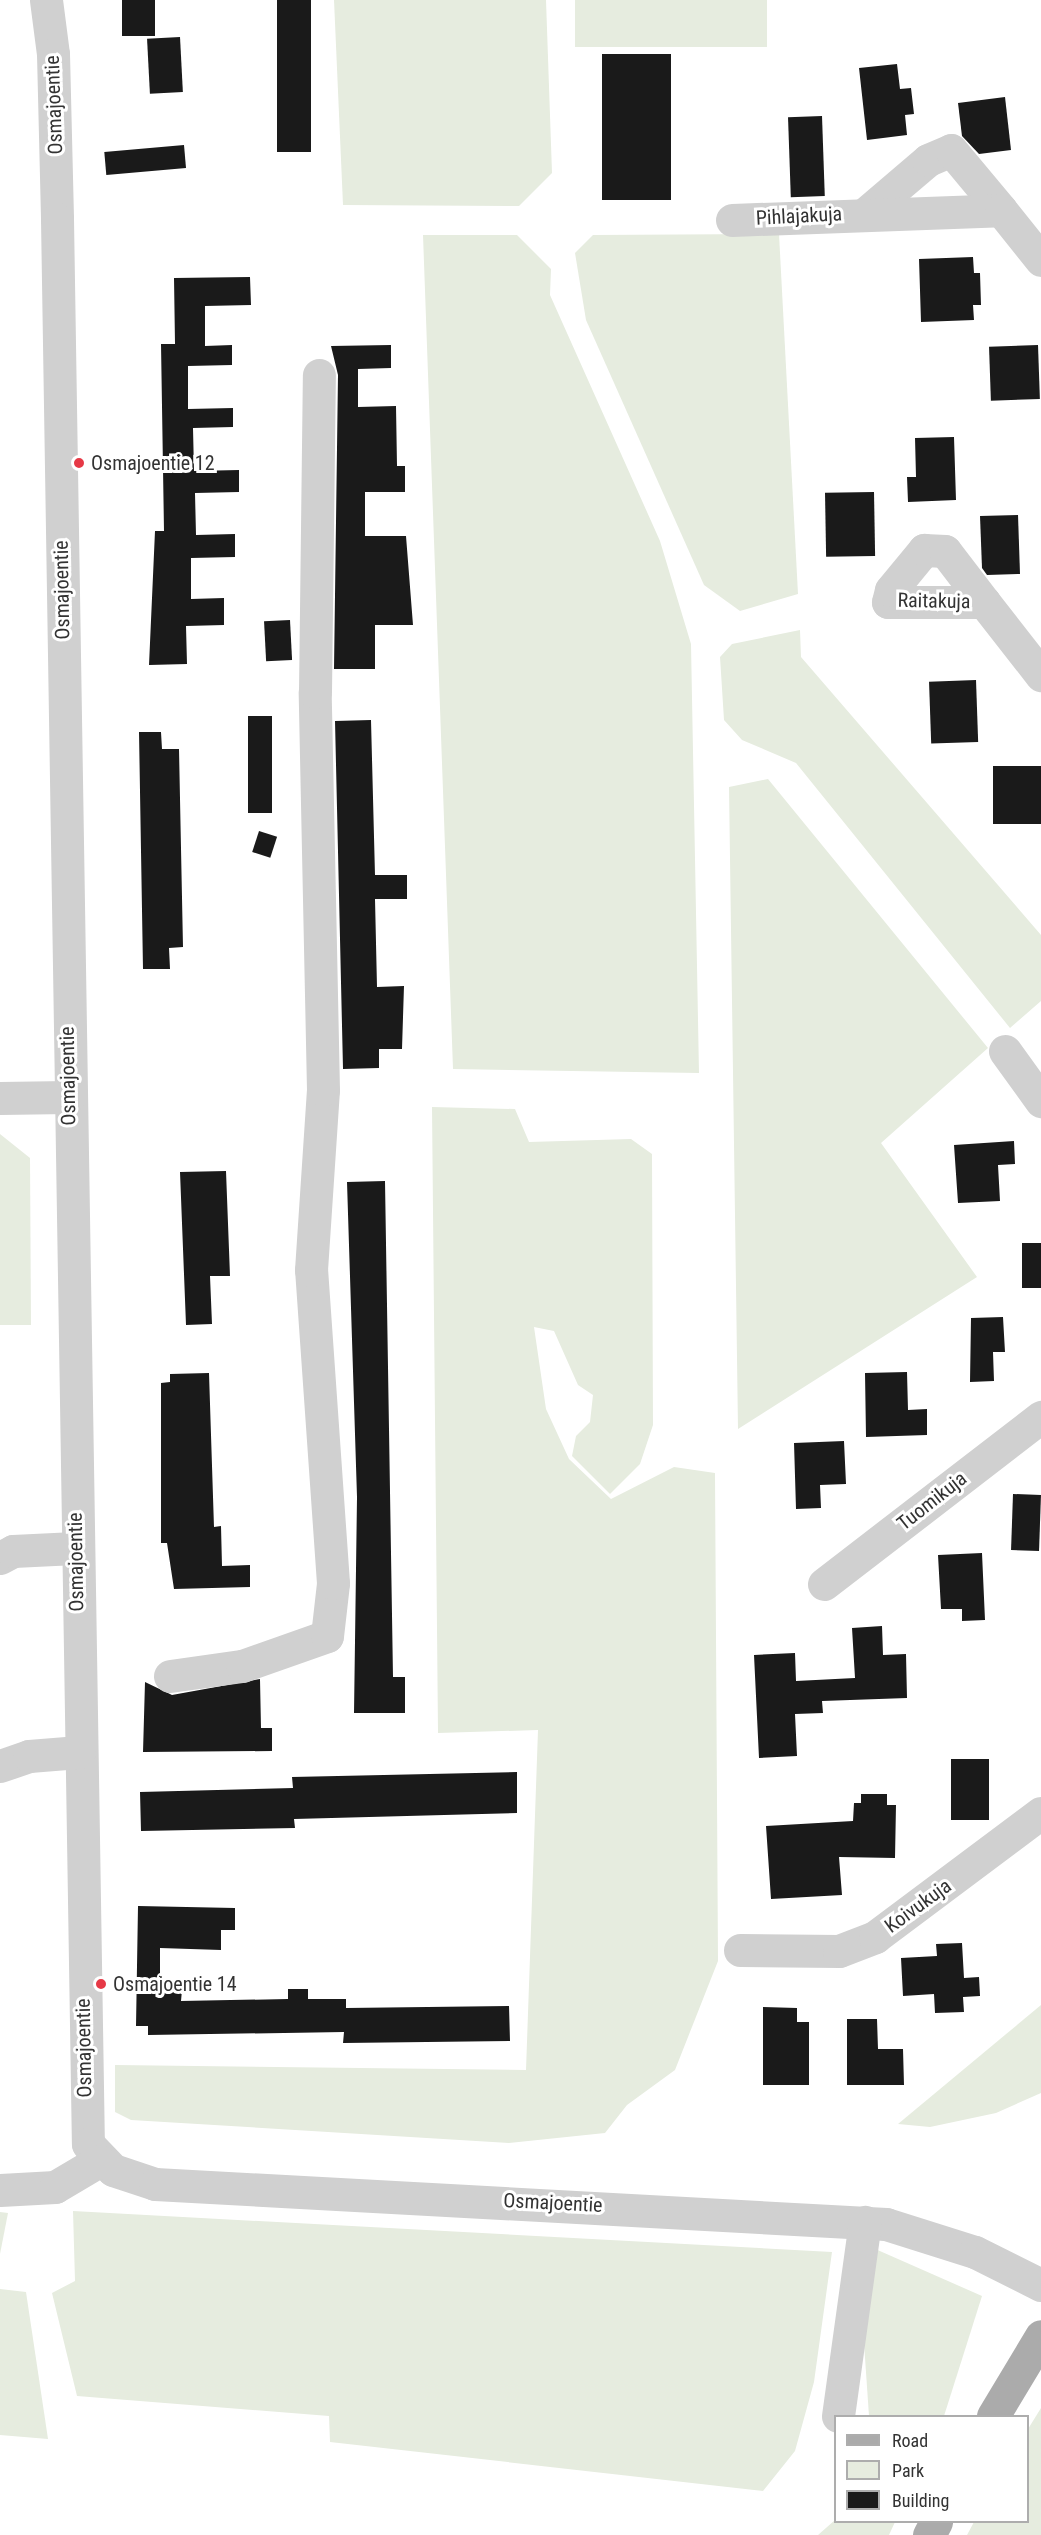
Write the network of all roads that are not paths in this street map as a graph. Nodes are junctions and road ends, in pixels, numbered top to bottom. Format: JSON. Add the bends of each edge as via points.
{"nodes":[{"id":1,"x":46,"y":0,"type":"edge"},
{"id":2,"x":1001,"y":210,"type":"junction"},
{"id":3,"x":867,"y":212,"type":"junction"},
{"id":4,"x":732,"y":220,"type":"dead end"},
{"id":5,"x":1041,"y":260,"type":"edge"},
{"id":6,"x":319,"y":375,"type":"dead end"},
{"id":7,"x":984,"y":602,"type":"dead end"},
{"id":8,"x":1041,"y":675,"type":"edge"},
{"id":9,"x":1005,"y":1051,"type":"dead end"},
{"id":10,"x":68,"y":1097,"type":"junction"},
{"id":11,"x":0,"y":1098,"type":"edge"},
{"id":12,"x":1041,"y":1101,"type":"edge"},
{"id":13,"x":1041,"y":1417,"type":"edge"},
{"id":14,"x":75,"y":1548,"type":"junction"},
{"id":15,"x":0,"y":1558,"type":"edge"},
{"id":16,"x":824,"y":1584,"type":"dead end"},
{"id":17,"x":170,"y":1676,"type":"dead end"},
{"id":18,"x":79,"y":1752,"type":"junction"},
{"id":19,"x":0,"y":1766,"type":"edge"},
{"id":20,"x":1041,"y":1813,"type":"edge"},
{"id":21,"x":740,"y":1950,"type":"dead end"},
{"id":22,"x":99,"y":2161,"type":"junction"},
{"id":23,"x":0,"y":2190,"type":"edge"},
{"id":24,"x":865,"y":2222,"type":"junction"},
{"id":25,"x":1041,"y":2285,"type":"edge"},
{"id":26,"x":1041,"y":2336,"type":"edge"},
{"id":27,"x":838,"y":2415,"type":"edge"},
{"id":28,"x":994,"y":2415,"type":"edge"}],
"edges":[{"from":1,"to":10,"type":"street","name":"Osmajoentie","via":[[53,54],[57,219]]},
{"from":2,"to":3,"type":"street","name":"Pihlajakuja"},
{"from":2,"to":3,"type":"street","name":"Pihlajakuja","via":[[951,150],[928,160]]},
{"from":2,"to":5,"type":"street","name":"Pihlajakuja"},
{"from":3,"to":4,"type":"street","name":"Pihlajakuja"},
{"from":6,"to":17,"type":"street","via":[[315,692],[330,1101],[310,1270],[333,1583],[327,1636],[242,1666]]},
{"from":7,"to":8,"type":"street","name":"Raitakuja"},
{"from":9,"to":12,"type":"street"},
{"from":10,"to":11,"type":"street"},
{"from":10,"to":14,"type":"street","name":"Osmajoentie"},
{"from":13,"to":16,"type":"street","name":"Tuomikuja"},
{"from":14,"to":15,"type":"street","via":[[13,1551]]},
{"from":14,"to":18,"type":"street","name":"Osmajoentie"},
{"from":18,"to":19,"type":"street","via":[[29,1756]]},
{"from":18,"to":22,"type":"street","name":"Osmajoentie","via":[[85,2125]]},
{"from":20,"to":21,"type":"street","name":"Koivukuja","via":[[875,1937],[839,1951]]},
{"from":22,"to":23,"type":"street","via":[[55,2187]]},
{"from":22,"to":24,"type":"street","name":"Osmajoentie","via":[[131,2179],[155,2184]]},
{"from":24,"to":25,"type":"street","name":"Osmajoentie","via":[[886,2224],[975,2252]]},
{"from":24,"to":27,"type":"street"},
{"from":26,"to":28,"type":"main road"}]}
